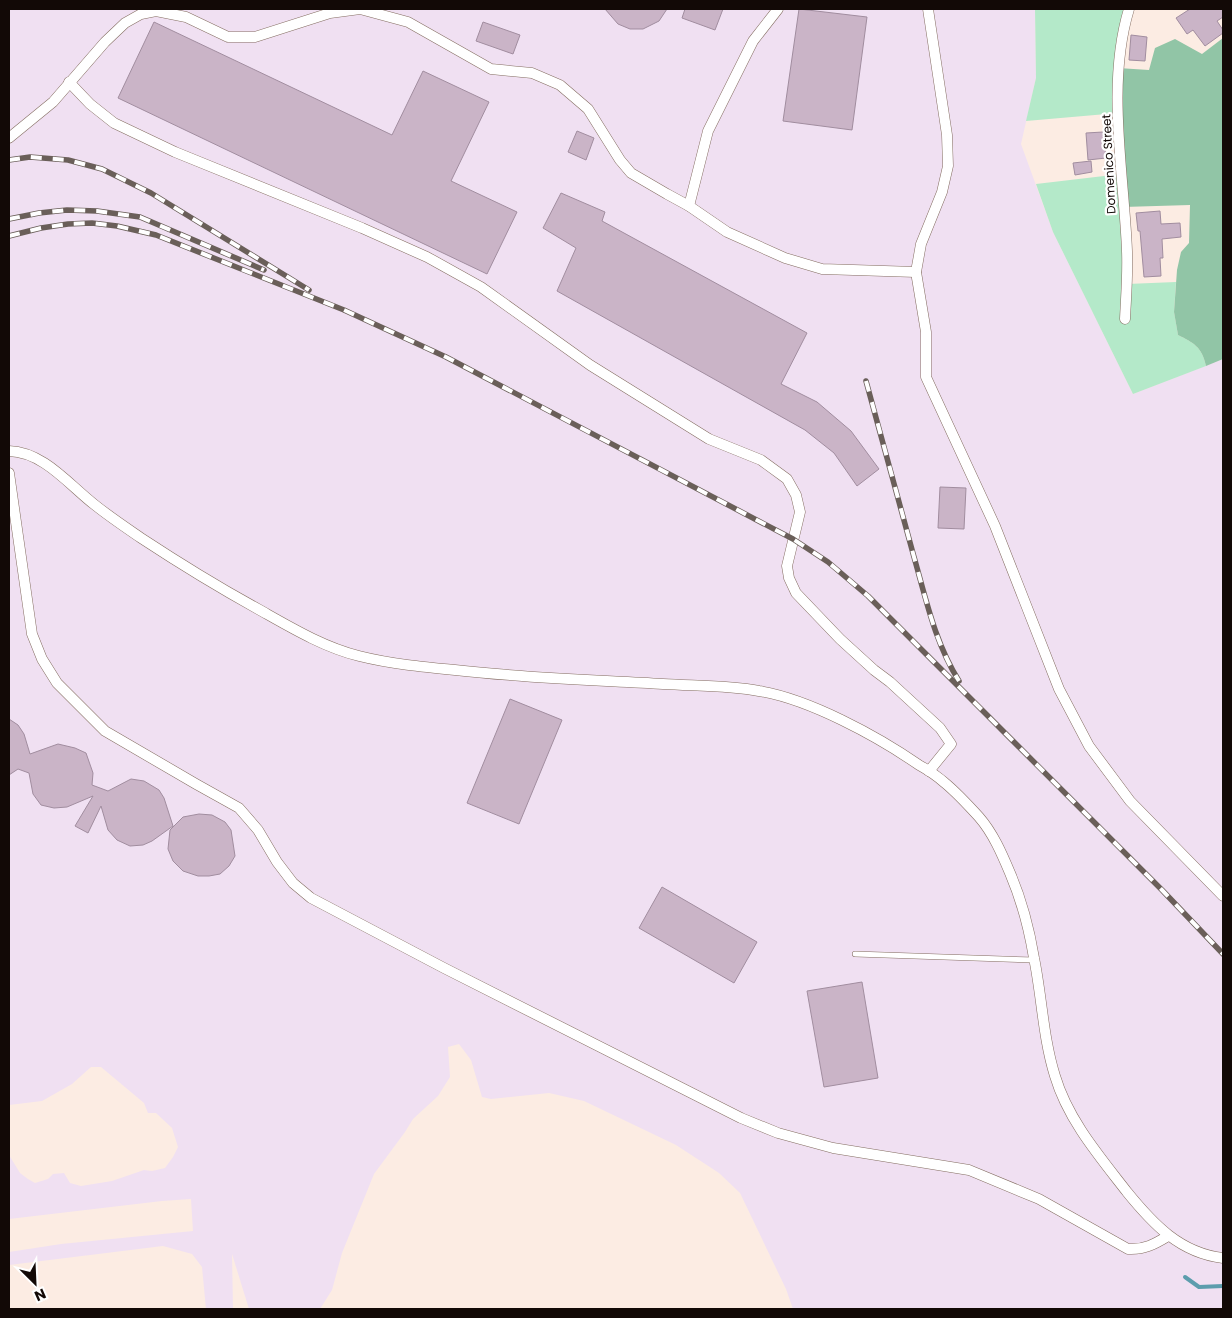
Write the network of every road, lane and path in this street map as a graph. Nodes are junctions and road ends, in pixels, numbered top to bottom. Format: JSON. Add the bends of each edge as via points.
{"nodes":[{"id":1,"x":778,"y":9,"type":"edge"},
{"id":2,"x":928,"y":9,"type":"edge"},
{"id":3,"x":1129,"y":9,"type":"edge"},
{"id":4,"x":69,"y":82,"type":"junction"},
{"id":5,"x":9,"y":138,"type":"edge"},
{"id":6,"x":689,"y":206,"type":"junction"},
{"id":7,"x":916,"y":272,"type":"junction"},
{"id":8,"x":1125,"y":320,"type":"dead end"},
{"id":9,"x":9,"y":450,"type":"edge"},
{"id":10,"x":9,"y":473,"type":"edge"},
{"id":11,"x":929,"y":771,"type":"junction"},
{"id":12,"x":1223,"y":896,"type":"edge"},
{"id":13,"x":855,"y":954,"type":"dead end"},
{"id":14,"x":1035,"y":960,"type":"junction"},
{"id":15,"x":1168,"y":1236,"type":"junction"},
{"id":16,"x":1223,"y":1258,"type":"edge"}],
"edges":[{"from":1,"to":6,"type":"street","via":[[752,41],[708,131]]},
{"from":2,"to":7,"type":"street","via":[[947,135],[948,166],[942,192],[921,244]]},
{"from":3,"to":8,"type":"street","name":"Domenico Street","via":[[1122,32],[1118,79],[1127,251]]},
{"from":4,"to":5,"type":"street","via":[[53,102]]},
{"from":4,"to":6,"type":"street","via":[[125,23],[141,14],[156,12],[186,17],[228,37],[255,36],[330,13],[360,9],[408,22],[491,69],[532,73],[560,86],[588,109],[631,173]]},
{"from":4,"to":11,"type":"street","via":[[114,122],[174,152],[427,257],[474,283],[590,365],[710,439],[761,460],[787,479],[796,495],[800,512],[787,566],[796,593],[840,639],[940,728],[951,744]]},
{"from":6,"to":7,"type":"street","via":[[727,232],[785,258],[822,269]]},
{"from":7,"to":12,"type":"street","via":[[926,332],[926,377],[995,526],[1059,689],[1089,746],[1130,801]]},
{"from":9,"to":11,"type":"street","via":[[22,451],[46,465],[142,538],[234,596],[329,646],[400,665],[505,676],[761,691],[800,702],[842,721],[893,747]]},
{"from":10,"to":15,"type":"street","via":[[32,634],[57,683],[105,731],[239,808],[258,830],[293,883],[311,898],[732,1113],[778,1133],[832,1148],[969,1170],[1039,1199],[1128,1249],[1151,1246]]},
{"from":11,"to":14,"type":"street","via":[[982,821],[1002,854],[1022,901]]},
{"from":13,"to":14,"type":"lane"},
{"from":14,"to":15,"type":"street","via":[[1047,1048],[1056,1082],[1069,1109],[1095,1150],[1147,1217]]},
{"from":15,"to":16,"type":"street","via":[[1192,1249]]}]}
